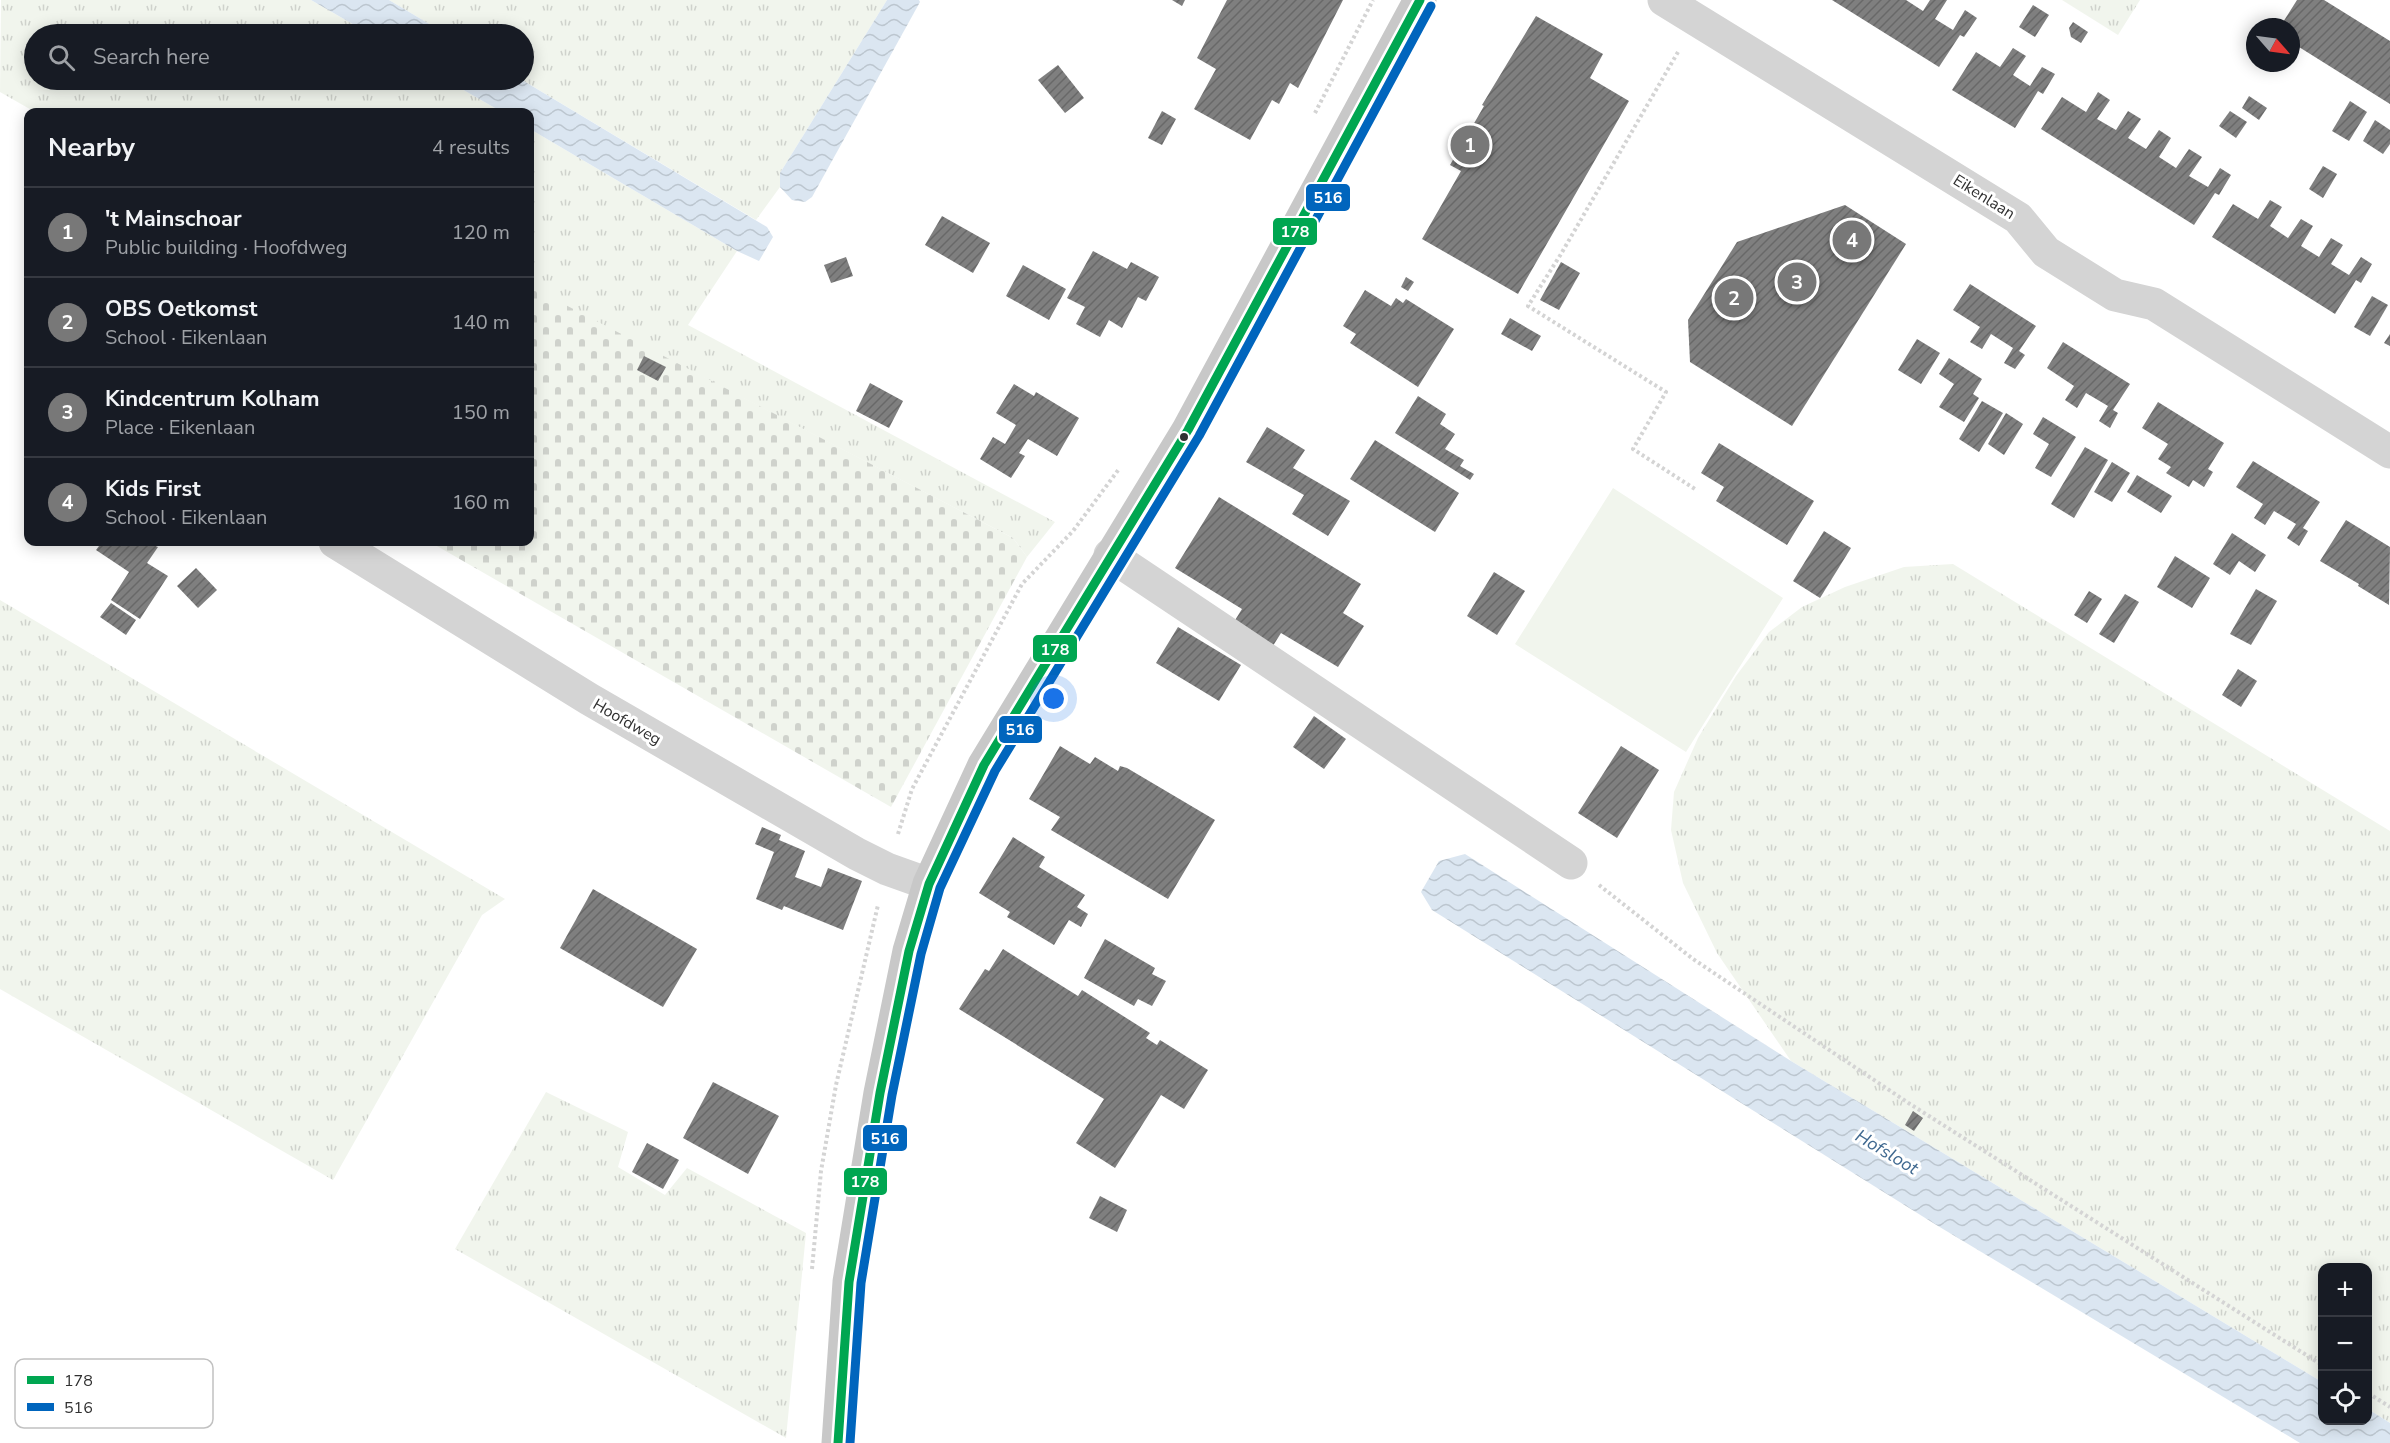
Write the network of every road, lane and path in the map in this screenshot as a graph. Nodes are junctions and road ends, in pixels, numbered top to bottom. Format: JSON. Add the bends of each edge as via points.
{"nodes":[{"id":1,"x":1373,"y":0,"type":"edge"},
{"id":2,"x":1420,"y":0,"type":"edge"},
{"id":3,"x":1664,"y":0,"type":"edge"},
{"id":4,"x":1696,"y":20,"type":"junction"},
{"id":5,"x":1313,"y":116,"type":"dead end"},
{"id":6,"x":2390,"y":452,"type":"edge"},
{"id":7,"x":1122,"y":465,"type":"dead end"},
{"id":8,"x":1695,"y":489,"type":"dead end"},
{"id":9,"x":1073,"y":531,"type":"dead end"},
{"id":10,"x":341,"y":546,"type":"edge"},
{"id":11,"x":1110,"y":555,"type":"junction"},
{"id":12,"x":1571,"y":862,"type":"joint"},
{"id":13,"x":929,"y":884,"type":"junction"},
{"id":14,"x":2318,"y":1362,"type":"edge"},
{"id":15,"x":2372,"y":1396,"type":"edge"},
{"id":16,"x":2390,"y":1407,"type":"edge"},
{"id":17,"x":838,"y":1443,"type":"edge"}],
"edges":[{"from":1,"to":5,"type":"path"},
{"from":2,"to":11,"type":"main road","via":[[1188,430]]},
{"from":3,"to":4,"type":"street","name":"Eikenlaan"},
{"from":4,"to":6,"type":"street","name":"Eikenlaan","via":[[2018,218],[2046,252],[2115,295],[2154,304]]},
{"from":4,"to":8,"type":"path","via":[[1528,306],[1666,392],[1633,449]]},
{"from":7,"to":9,"type":"path"},
{"from":10,"to":13,"type":"street","name":"Hoofdweg","via":[[589,699],[856,854]]},
{"from":11,"to":12,"type":"street"},
{"from":11,"to":13,"type":"main road","via":[[984,765]]},
{"from":12,"to":14,"type":"path","via":[[1693,960],[1910,1104]]},
{"from":13,"to":17,"type":"main road","via":[[905,973],[880,1093],[849,1282]]},
{"from":15,"to":16,"type":"path"}]}
